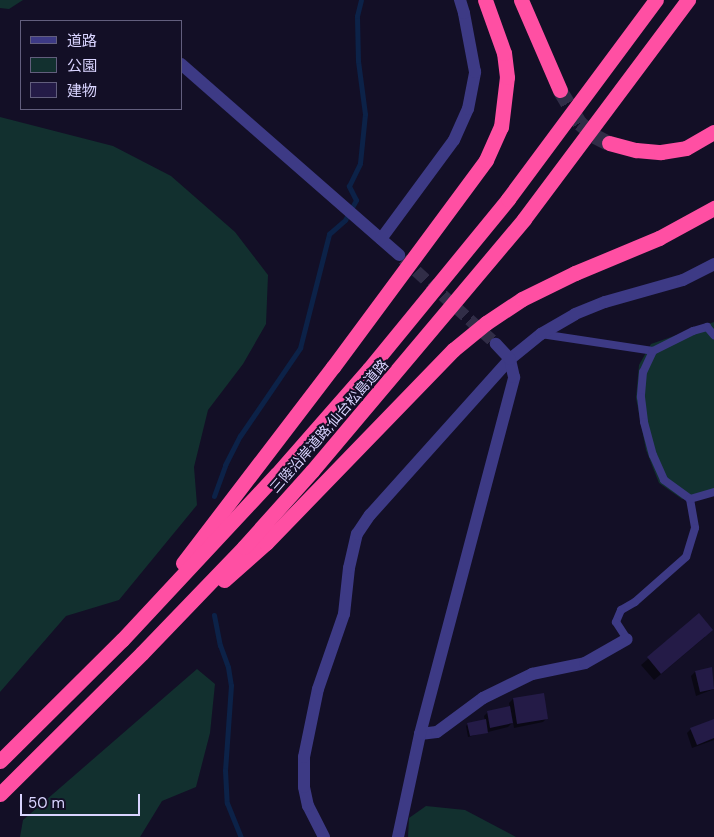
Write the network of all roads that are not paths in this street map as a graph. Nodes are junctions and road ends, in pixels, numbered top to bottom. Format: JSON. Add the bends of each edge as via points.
{"nodes":[{"id":1,"x":460,"y":0,"type":"edge"},
{"id":2,"x":486,"y":0,"type":"edge"},
{"id":3,"x":521,"y":0,"type":"edge"},
{"id":4,"x":656,"y":0,"type":"edge"},
{"id":5,"x":688,"y":0,"type":"edge"},
{"id":6,"x":182,"y":65,"type":"edge"},
{"id":7,"x":560,"y":90,"type":"tunnel mouth"},
{"id":8,"x":714,"y":132,"type":"edge"},
{"id":9,"x":609,"y":144,"type":"tunnel mouth"},
{"id":10,"x":714,"y":208,"type":"edge"},
{"id":11,"x":381,"y":240,"type":"junction"},
{"id":12,"x":399,"y":256,"type":"tunnel mouth"},
{"id":13,"x":714,"y":264,"type":"edge"},
{"id":14,"x":541,"y":334,"type":"junction"},
{"id":15,"x":714,"y":335,"type":"edge"},
{"id":16,"x":496,"y":344,"type":"tunnel mouth"},
{"id":17,"x":653,"y":351,"type":"junction"},
{"id":18,"x":510,"y":359,"type":"junction"},
{"id":19,"x":714,"y":492,"type":"edge"},
{"id":20,"x":690,"y":499,"type":"junction"},
{"id":21,"x":122,"y":640,"type":"junction"},
{"id":22,"x":627,"y":640,"type":"joint"},
{"id":23,"x":142,"y":653,"type":"junction"},
{"id":24,"x":420,"y":734,"type":"junction"},
{"id":25,"x":0,"y":761,"type":"edge"},
{"id":26,"x":0,"y":794,"type":"edge"},
{"id":27,"x":324,"y":837,"type":"edge"},
{"id":28,"x":398,"y":837,"type":"edge"}],
"edges":[{"from":1,"to":11,"type":"street","via":[[475,72],[468,109],[454,140]]},
{"from":2,"to":21,"type":"highway","via":[[504,53],[507,77],[501,126],[486,160],[333,367]]},
{"from":3,"to":7,"type":"highway"},
{"from":4,"to":21,"type":"highway","name":"三陸沿岸道路;仙台松島道路","via":[[508,198],[369,369],[277,474]]},
{"from":5,"to":23,"type":"highway","name":"三陸沿岸道路;仙台松島道路","via":[[524,219],[388,382],[250,540]]},
{"from":6,"to":11,"type":"street"},
{"from":8,"to":9,"type":"highway","via":[[686,148],[661,152]]},
{"from":10,"to":23,"type":"highway","via":[[659,238],[575,272],[522,299],[486,323],[453,350],[266,543]]},
{"from":11,"to":12,"type":"street"},
{"from":13,"to":14,"type":"street","via":[[683,280],[575,314]]},
{"from":14,"to":17,"type":"lane"},
{"from":14,"to":18,"type":"street"},
{"from":15,"to":17,"type":"lane","via":[[706,328],[693,331]]},
{"from":16,"to":18,"type":"street"},
{"from":17,"to":20,"type":"lane","via":[[643,372],[644,422],[652,454],[664,480]]},
{"from":18,"to":24,"type":"street","via":[[514,377]]},
{"from":18,"to":27,"type":"street","via":[[356,534],[344,614],[318,689],[304,757],[308,806]]},
{"from":19,"to":20,"type":"lane"},
{"from":20,"to":22,"type":"lane","via":[[695,528],[686,557],[635,602],[621,610],[616,622]]},
{"from":21,"to":25,"type":"highway","name":"三陸沿岸道路;仙台松島道路"},
{"from":22,"to":24,"type":"street","via":[[585,663],[532,674],[483,698],[437,732]]},
{"from":23,"to":26,"type":"highway","name":"三陸沿岸道路;仙台松島道路"},
{"from":24,"to":28,"type":"street"}]}
